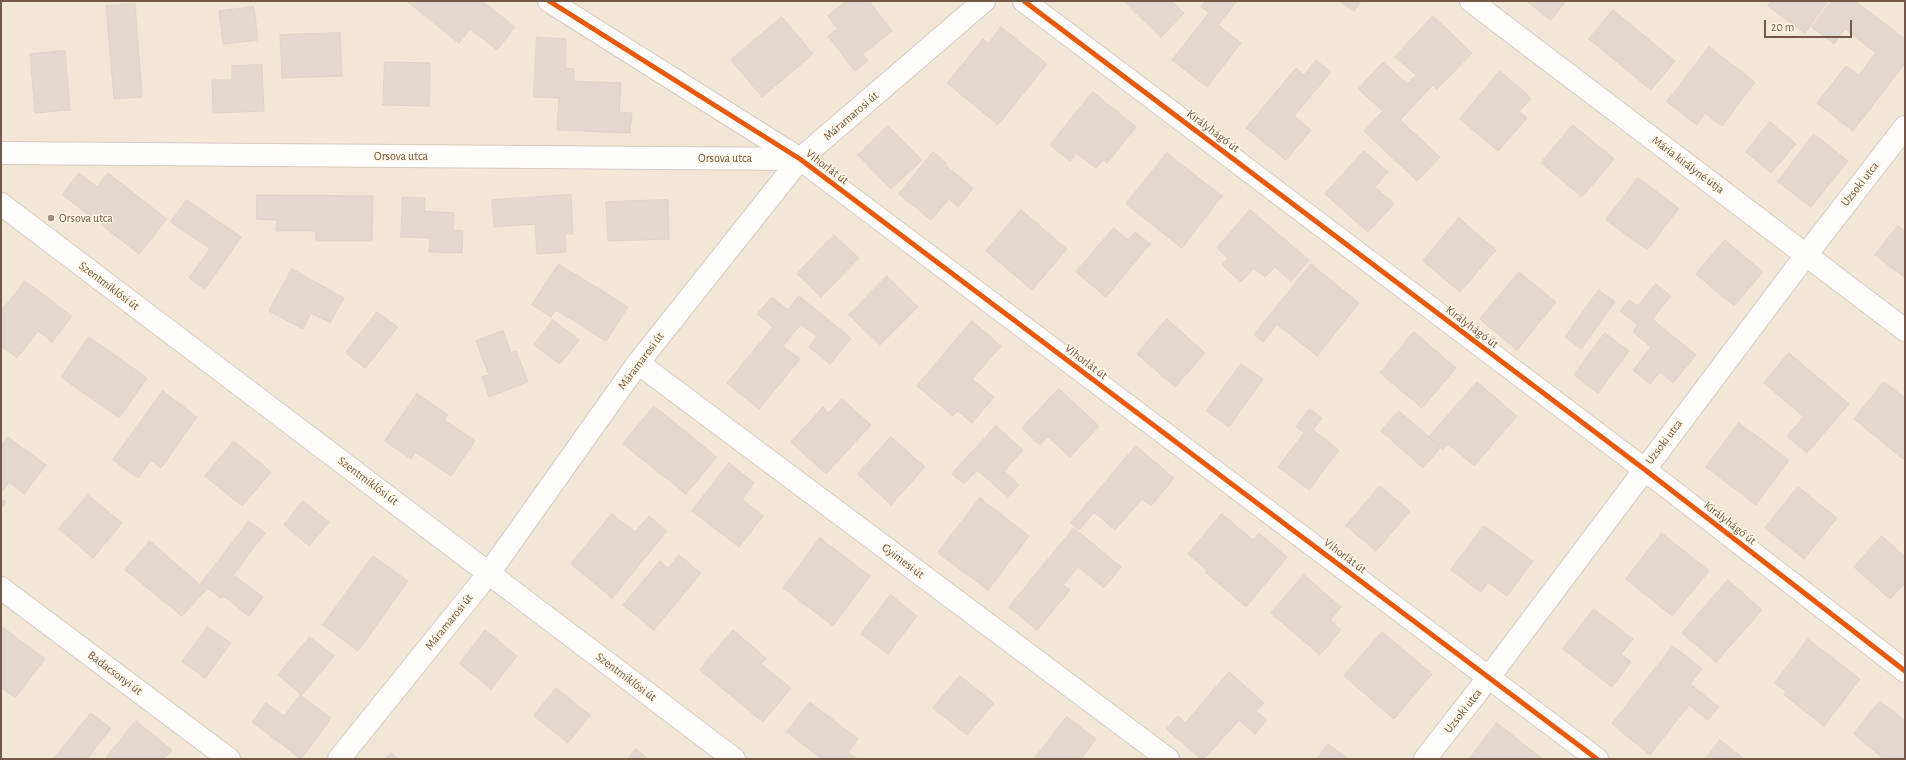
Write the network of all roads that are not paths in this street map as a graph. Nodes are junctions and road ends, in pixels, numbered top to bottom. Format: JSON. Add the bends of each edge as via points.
{"nodes":[{"id":1,"x":549,"y":1,"type":"edge"},
{"id":2,"x":984,"y":1,"type":"edge"},
{"id":3,"x":1024,"y":1,"type":"edge"},
{"id":4,"x":1471,"y":1,"type":"edge"},
{"id":5,"x":1905,"y":127,"type":"edge"},
{"id":6,"x":1,"y":153,"type":"edge"},
{"id":7,"x":800,"y":159,"type":"junction"},
{"id":8,"x":1,"y":204,"type":"edge"},
{"id":9,"x":1806,"y":255,"type":"junction"},
{"id":10,"x":1905,"y":330,"type":"edge"},
{"id":11,"x":638,"y":363,"type":"junction"},
{"id":12,"x":1644,"y":469,"type":"junction"},
{"id":13,"x":489,"y":573,"type":"junction"},
{"id":14,"x":1,"y":588,"type":"edge"},
{"id":15,"x":1905,"y":672,"type":"edge"},
{"id":16,"x":1489,"y":677,"type":"junction"},
{"id":17,"x":229,"y":759,"type":"edge"},
{"id":18,"x":339,"y":759,"type":"edge"},
{"id":19,"x":734,"y":759,"type":"edge"},
{"id":20,"x":1168,"y":759,"type":"edge"},
{"id":21,"x":1425,"y":759,"type":"edge"},
{"id":22,"x":1597,"y":759,"type":"edge"}],
"edges":[{"from":1,"to":7,"type":"street","name":"Vihorlát út"},
{"from":2,"to":7,"type":"street","name":"Máramarosi út"},
{"from":3,"to":12,"type":"street","name":"Királyhágó út"},
{"from":4,"to":9,"type":"street","name":"Mária királyné útja"},
{"from":5,"to":9,"type":"street","name":"Uzsoki utca"},
{"from":6,"to":7,"type":"street","name":"Orsova utca"},
{"from":7,"to":11,"type":"street","name":"Máramarosi út"},
{"from":7,"to":16,"type":"street","name":"Vihorlát út"},
{"from":8,"to":13,"type":"street","name":"Szentmiklósi út"},
{"from":9,"to":10,"type":"street","name":"Mária királyné útja"},
{"from":9,"to":12,"type":"street","name":"Uzsoki utca"},
{"from":11,"to":13,"type":"street","name":"Máramarosi út"},
{"from":11,"to":20,"type":"street","name":"Gyimesi út"},
{"from":12,"to":15,"type":"street","name":"Királyhágó út"},
{"from":12,"to":16,"type":"street","name":"Uzsoki utca"},
{"from":13,"to":18,"type":"street","name":"Máramarosi út"},
{"from":13,"to":19,"type":"street","name":"Szentmiklósi út"},
{"from":14,"to":17,"type":"street","name":"Badacsonyi út"},
{"from":16,"to":21,"type":"street","name":"Uzsoki utca"},
{"from":16,"to":22,"type":"street","name":"Vihorlát út"}]}
